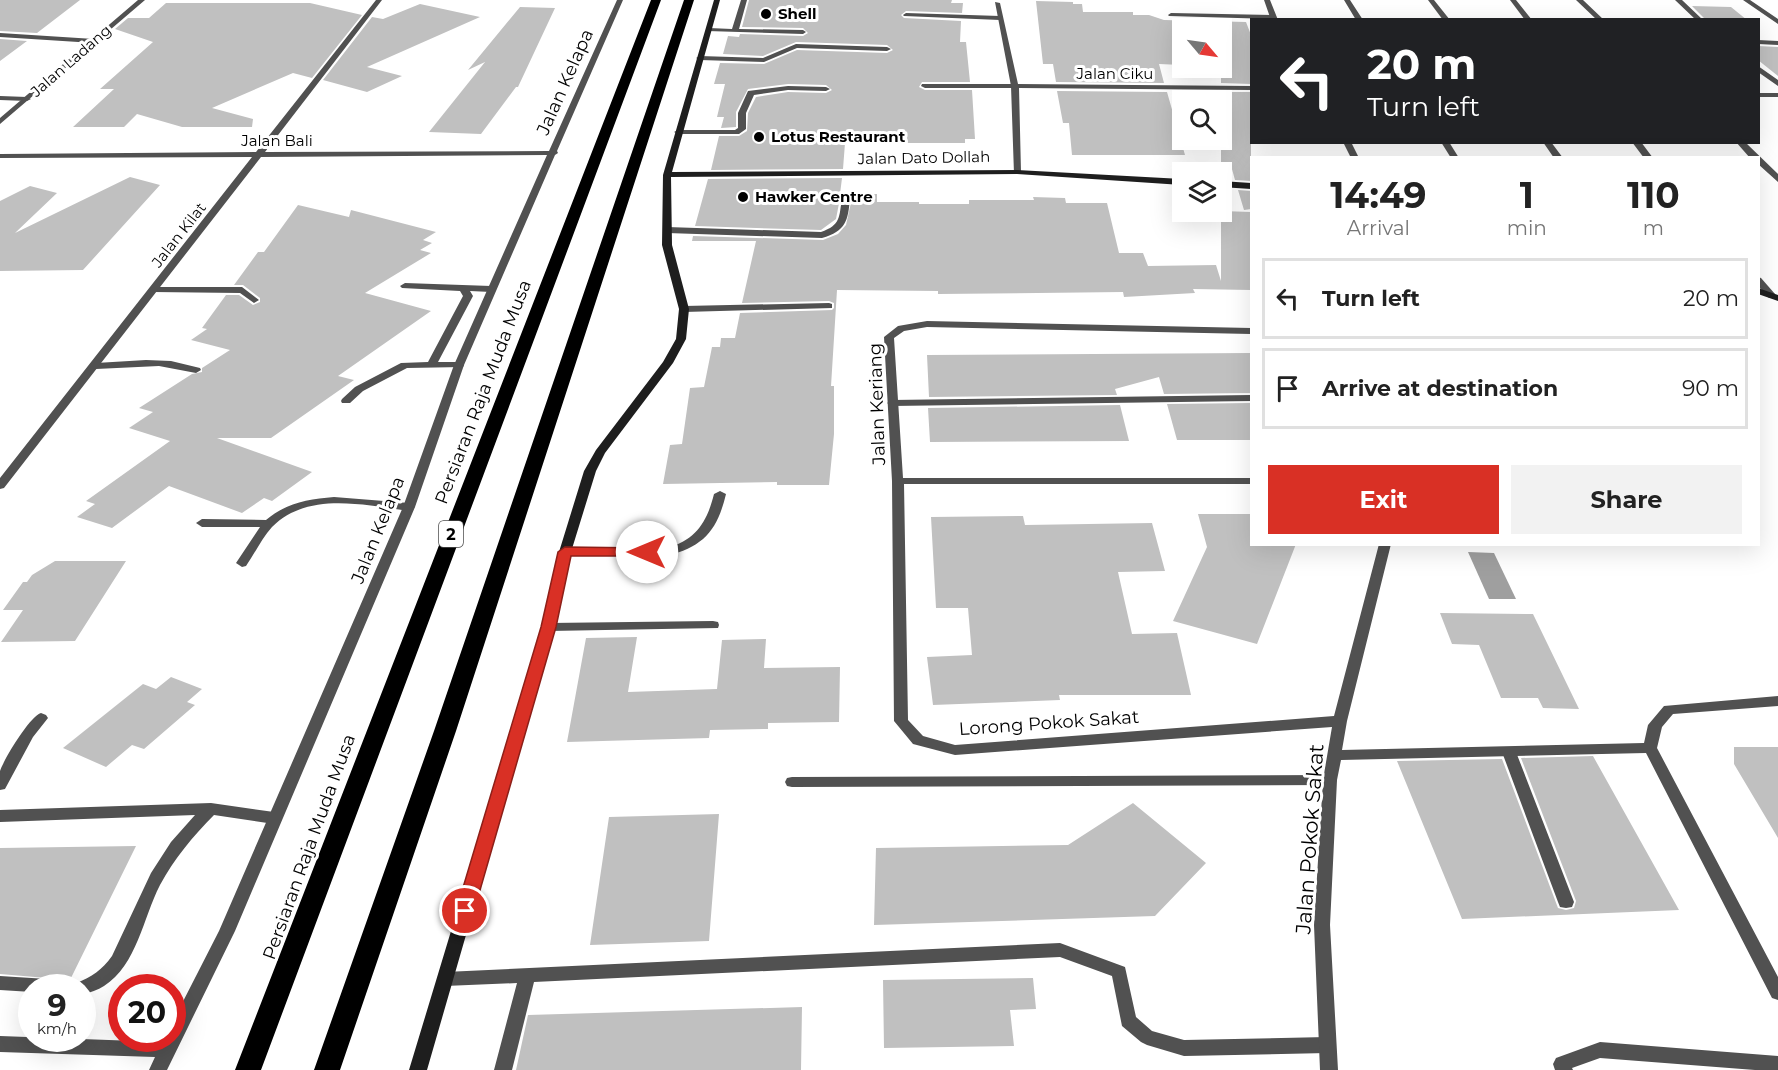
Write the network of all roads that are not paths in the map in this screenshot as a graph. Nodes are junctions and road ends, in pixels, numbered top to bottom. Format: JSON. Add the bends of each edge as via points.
{"nodes":[{"id":1,"x":142,"y":0,"type":"edge"},
{"id":2,"x":379,"y":0,"type":"edge"},
{"id":3,"x":620,"y":0,"type":"edge"},
{"id":4,"x":656,"y":0,"type":"edge"},
{"id":5,"x":689,"y":0,"type":"edge"},
{"id":6,"x":717,"y":0,"type":"edge"},
{"id":7,"x":744,"y":0,"type":"edge"},
{"id":8,"x":1267,"y":0,"type":"edge"},
{"id":9,"x":1347,"y":0,"type":"edge"},
{"id":10,"x":1431,"y":0,"type":"edge"},
{"id":11,"x":1513,"y":0,"type":"edge"},
{"id":12,"x":1579,"y":0,"type":"edge"},
{"id":13,"x":1678,"y":0,"type":"edge"},
{"id":14,"x":1746,"y":0,"type":"edge"},
{"id":15,"x":997,"y":3,"type":"dead end"},
{"id":16,"x":906,"y":15,"type":"dead end"},
{"id":17,"x":1172,"y":15,"type":"dead end"},
{"id":18,"x":1000,"y":18,"type":"junction"},
{"id":19,"x":1274,"y":18,"type":"edge"},
{"id":20,"x":1359,"y":18,"type":"edge"},
{"id":21,"x":1445,"y":18,"type":"edge"},
{"id":22,"x":1527,"y":18,"type":"edge"},
{"id":23,"x":1599,"y":18,"type":"edge"},
{"id":24,"x":1698,"y":18,"type":"edge"},
{"id":25,"x":1778,"y":22,"type":"edge"},
{"id":26,"x":709,"y":30,"type":"junction"},
{"id":27,"x":735,"y":31,"type":"junction"},
{"id":28,"x":803,"y":32,"type":"dead end"},
{"id":29,"x":0,"y":35,"type":"edge"},
{"id":30,"x":94,"y":41,"type":"junction"},
{"id":31,"x":1760,"y":42,"type":"edge"},
{"id":32,"x":1778,"y":43,"type":"edge"},
{"id":33,"x":886,"y":49,"type":"dead end"},
{"id":34,"x":700,"y":58,"type":"junction"},
{"id":35,"x":1760,"y":70,"type":"edge"},
{"id":36,"x":1778,"y":84,"type":"edge"},
{"id":37,"x":925,"y":86,"type":"dead end"},
{"id":38,"x":1015,"y":86,"type":"junction"},
{"id":39,"x":1250,"y":88,"type":"edge"},
{"id":40,"x":826,"y":89,"type":"dead end"},
{"id":41,"x":1760,"y":95,"type":"edge"},
{"id":42,"x":1778,"y":95,"type":"edge"},
{"id":43,"x":0,"y":98,"type":"edge"},
{"id":44,"x":27,"y":99,"type":"junction"},
{"id":45,"x":0,"y":122,"type":"edge"},
{"id":46,"x":678,"y":132,"type":"junction"},
{"id":47,"x":1638,"y":144,"type":"edge"},
{"id":48,"x":1742,"y":144,"type":"edge"},
{"id":49,"x":554,"y":153,"type":"junction"},
{"id":50,"x":260,"y":154,"type":"junction"},
{"id":51,"x":0,"y":156,"type":"edge"},
{"id":52,"x":1647,"y":156,"type":"edge"},
{"id":53,"x":1754,"y":156,"type":"edge"},
{"id":54,"x":1760,"y":162,"type":"edge"},
{"id":55,"x":1017,"y":172,"type":"junction"},
{"id":56,"x":667,"y":175,"type":"junction"},
{"id":57,"x":1778,"y":179,"type":"edge"},
{"id":58,"x":1172,"y":181,"type":"edge"},
{"id":59,"x":1232,"y":185,"type":"edge"},
{"id":60,"x":1250,"y":186,"type":"edge"},
{"id":61,"x":846,"y":198,"type":"dead end"},
{"id":62,"x":667,"y":230,"type":"junction"},
{"id":63,"x":1760,"y":282,"type":"edge"},
{"id":64,"x":405,"y":285,"type":"dead end"},
{"id":65,"x":463,"y":288,"type":"junction"},
{"id":66,"x":491,"y":289,"type":"junction"},
{"id":67,"x":156,"y":290,"type":"junction"},
{"id":68,"x":1760,"y":292,"type":"edge"},
{"id":69,"x":1775,"y":297,"type":"edge"},
{"id":70,"x":254,"y":300,"type":"dead end"},
{"id":71,"x":829,"y":306,"type":"dead end"},
{"id":72,"x":684,"y":309,"type":"junction"},
{"id":73,"x":1250,"y":331,"type":"edge"},
{"id":74,"x":432,"y":364,"type":"junction"},
{"id":75,"x":459,"y":365,"type":"junction"},
{"id":76,"x":96,"y":366,"type":"junction"},
{"id":77,"x":196,"y":370,"type":"dead end"},
{"id":78,"x":1250,"y":398,"type":"edge"},
{"id":79,"x":346,"y":401,"type":"dead end"},
{"id":80,"x":892,"y":403,"type":"junction"},
{"id":81,"x":898,"y":481,"type":"junction"},
{"id":82,"x":1250,"y":481,"type":"edge"},
{"id":83,"x":0,"y":486,"type":"edge"},
{"id":84,"x":720,"y":494,"type":"dead end"},
{"id":85,"x":409,"y":507,"type":"junction"},
{"id":86,"x":202,"y":523,"type":"dead end"},
{"id":87,"x":268,"y":524,"type":"junction"},
{"id":88,"x":1384,"y":546,"type":"edge"},
{"id":89,"x":565,"y":552,"type":"junction"},
{"id":90,"x":242,"y":563,"type":"dead end"},
{"id":91,"x":713,"y":625,"type":"dead end"},
{"id":92,"x":549,"y":627,"type":"junction"},
{"id":93,"x":1778,"y":701,"type":"edge"},
{"id":94,"x":41,"y":718,"type":"dead end"},
{"id":95,"x":1340,"y":721,"type":"junction"},
{"id":96,"x":1650,"y":748,"type":"junction"},
{"id":97,"x":1509,"y":752,"type":"junction"},
{"id":98,"x":1335,"y":755,"type":"junction"},
{"id":99,"x":1330,"y":780,"type":"junction"},
{"id":100,"x":792,"y":782,"type":"dead end"},
{"id":101,"x":0,"y":785,"type":"edge"},
{"id":102,"x":211,"y":809,"type":"junction"},
{"id":103,"x":0,"y":816,"type":"edge"},
{"id":104,"x":274,"y":818,"type":"junction"},
{"id":105,"x":1566,"y":902,"type":"dead end"},
{"id":106,"x":528,"y":975,"type":"junction"},
{"id":107,"x":1774,"y":976,"type":"edge"},
{"id":108,"x":445,"y":979,"type":"junction"},
{"id":109,"x":96,"y":981,"type":"edge"},
{"id":110,"x":0,"y":983,"type":"edge"},
{"id":111,"x":18,"y":984,"type":"edge"},
{"id":112,"x":1778,"y":993,"type":"edge"},
{"id":113,"x":186,"y":1015,"type":"edge"},
{"id":114,"x":0,"y":1044,"type":"edge"},
{"id":115,"x":1326,"y":1045,"type":"junction"},
{"id":116,"x":108,"y":1048,"type":"edge"},
{"id":117,"x":168,"y":1052,"type":"edge"},
{"id":118,"x":1778,"y":1064,"type":"edge"},
{"id":119,"x":158,"y":1070,"type":"edge"},
{"id":120,"x":248,"y":1070,"type":"edge"},
{"id":121,"x":327,"y":1070,"type":"edge"},
{"id":122,"x":418,"y":1070,"type":"edge"},
{"id":123,"x":503,"y":1070,"type":"edge"},
{"id":124,"x":1329,"y":1070,"type":"edge"},
{"id":125,"x":1564,"y":1070,"type":"edge"}],
"edges":[{"from":1,"to":30,"type":"street","name":"Jalan Ladang"},
{"from":2,"to":50,"type":"street","name":"Jalan Kilat"},
{"from":3,"to":49,"type":"street","name":"Jalan Kelapa"},
{"from":4,"to":120,"type":"highway","name":"Persiaran Raja Muda Musa","number":"2"},
{"from":5,"to":121,"type":"highway","via":[[446,731]]},
{"from":6,"to":26,"type":"street"},
{"from":7,"to":27,"type":"street"},
{"from":8,"to":19,"type":"street"},
{"from":9,"to":20,"type":"street"},
{"from":10,"to":21,"type":"street"},
{"from":11,"to":22,"type":"street"},
{"from":12,"to":23,"type":"street"},
{"from":13,"to":24,"type":"street"},
{"from":14,"to":25,"type":"street"},
{"from":15,"to":18,"type":"street"},
{"from":16,"to":18,"type":"street"},
{"from":17,"to":19,"type":"street"},
{"from":18,"to":38,"type":"street"},
{"from":26,"to":27,"type":"street"},
{"from":26,"to":34,"type":"street"},
{"from":27,"to":28,"type":"street"},
{"from":29,"to":30,"type":"street"},
{"from":30,"to":44,"type":"street","name":"Jalan Ladang"},
{"from":31,"to":32,"type":"street"},
{"from":33,"to":34,"type":"street","via":[[796,46],[764,60]]},
{"from":34,"to":46,"type":"street"},
{"from":35,"to":36,"type":"street"},
{"from":37,"to":38,"type":"street","name":"Jalan Ciku"},
{"from":38,"to":39,"type":"street","name":"Jalan Ciku"},
{"from":38,"to":55,"type":"street"},
{"from":40,"to":46,"type":"street","via":[[788,88],[751,93],[742,113],[742,129]]},
{"from":41,"to":42,"type":"street"},
{"from":43,"to":44,"type":"street"},
{"from":44,"to":45,"type":"street","name":"Jalan Ladang"},
{"from":46,"to":56,"type":"street"},
{"from":47,"to":52,"type":"street"},
{"from":48,"to":53,"type":"street"},
{"from":49,"to":50,"type":"street","name":"Jalan Bali"},
{"from":49,"to":66,"type":"street","name":"Jalan Kelapa"},
{"from":50,"to":51,"type":"street","name":"Jalan Bali"},
{"from":50,"to":67,"type":"street","name":"Jalan Kilat"},
{"from":54,"to":57,"type":"street"},
{"from":55,"to":56,"type":"street","name":"Jalan Dato Dollah"},
{"from":55,"to":58,"type":"street","name":"Jalan Dato Dollah"},
{"from":56,"to":62,"type":"street"},
{"from":59,"to":60,"type":"street"},
{"from":61,"to":62,"type":"street","via":[[843,223],[837,230],[822,235]]},
{"from":62,"to":72,"type":"street","via":[[667,245]]},
{"from":63,"to":69,"type":"street"},
{"from":64,"to":65,"type":"street"},
{"from":65,"to":66,"type":"street"},
{"from":65,"to":74,"type":"street","via":[[468,296]]},
{"from":66,"to":75,"type":"street","name":"Jalan Kelapa"},
{"from":67,"to":70,"type":"street","via":[[243,290]]},
{"from":67,"to":76,"type":"street","name":"Jalan Kilat"},
{"from":68,"to":69,"type":"street"},
{"from":71,"to":72,"type":"street"},
{"from":72,"to":89,"type":"street","via":[[681,339],[668,363],[600,452],[590,471]]},
{"from":73,"to":80,"type":"street","name":"Jalan Keriang","via":[[927,324],[901,328],[889,337]]},
{"from":74,"to":75,"type":"street"},
{"from":74,"to":79,"type":"street","via":[[405,365],[381,376]]},
{"from":75,"to":85,"type":"street","name":"Jalan Kelapa"},
{"from":76,"to":77,"type":"street","via":[[172,364]]},
{"from":76,"to":83,"type":"street","name":"Jalan Kilat"},
{"from":78,"to":80,"type":"street"},
{"from":80,"to":81,"type":"street","name":"Jalan Keriang"},
{"from":81,"to":82,"type":"street","name":"Jalan Keriang"},
{"from":81,"to":95,"type":"street","name":"Lorong Pokok Sakat","via":[[902,721],[918,740],[955,750]]},
{"from":84,"to":89,"type":"street","via":[[714,520],[702,535],[683,548],[667,552]]},
{"from":85,"to":87,"type":"street","via":[[334,501],[292,506]]},
{"from":85,"to":104,"type":"street","name":"Jalan Kelapa"},
{"from":86,"to":87,"type":"street"},
{"from":87,"to":90,"type":"street"},
{"from":88,"to":95,"type":"street","name":"Jalan Pokok Sakat"},
{"from":89,"to":92,"type":"street"},
{"from":91,"to":92,"type":"street"},
{"from":92,"to":108,"type":"street"},
{"from":93,"to":96,"type":"street","via":[[1669,709],[1655,725]]},
{"from":94,"to":101,"type":"street"},
{"from":95,"to":98,"type":"street","name":"Jalan Pokok Sakat"},
{"from":96,"to":97,"type":"street"},
{"from":96,"to":107,"type":"street"},
{"from":97,"to":98,"type":"street"},
{"from":97,"to":105,"type":"street"},
{"from":98,"to":99,"type":"street","name":"Jalan Pokok Sakat"},
{"from":99,"to":100,"type":"street"},
{"from":99,"to":115,"type":"street","name":"Jalan Pokok Sakat","via":[[1322,925]]},
{"from":102,"to":103,"type":"street"},
{"from":102,"to":104,"type":"street"},
{"from":102,"to":109,"type":"street","via":[[182,835],[149,890],[132,939],[106,976]]},
{"from":104,"to":113,"type":"street","name":"Jalan Kelapa","via":[[227,931]]},
{"from":106,"to":108,"type":"street"},
{"from":106,"to":115,"type":"street","via":[[1060,950],[1119,972],[1128,1021],[1147,1037],[1184,1048]]},
{"from":106,"to":123,"type":"street"},
{"from":107,"to":112,"type":"street"},
{"from":108,"to":122,"type":"street"},
{"from":110,"to":111,"type":"street"},
{"from":114,"to":116,"type":"street"},
{"from":115,"to":124,"type":"street","name":"Jalan Pokok Sakat"},
{"from":117,"to":119,"type":"street","name":"Jalan Kelapa"},
{"from":118,"to":125,"type":"street","via":[[1600,1050],[1562,1064]]}]}
